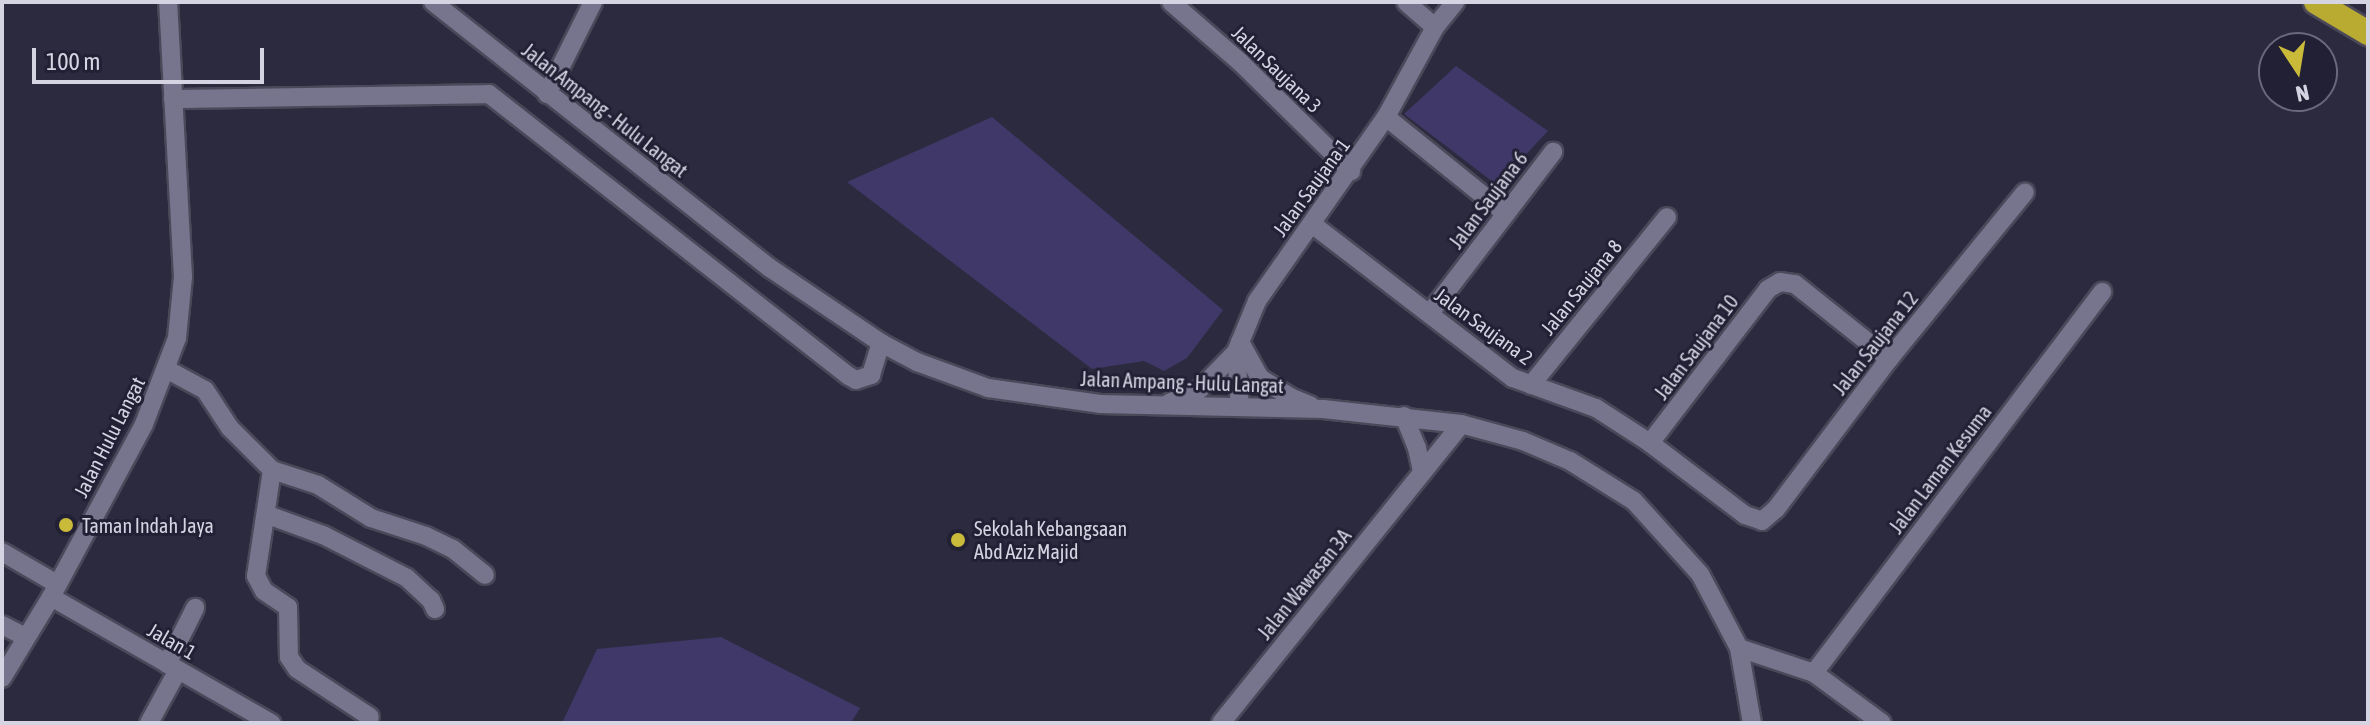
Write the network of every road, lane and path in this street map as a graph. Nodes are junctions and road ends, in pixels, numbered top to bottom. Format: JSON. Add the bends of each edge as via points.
{"nodes":[{"id":1,"x":168,"y":2,"type":"edge"},
{"id":2,"x":433,"y":2,"type":"edge"},
{"id":3,"x":572,"y":2,"type":"edge"},
{"id":4,"x":1171,"y":2,"type":"edge"},
{"id":5,"x":1406,"y":2,"type":"edge"},
{"id":6,"x":1455,"y":2,"type":"edge"},
{"id":7,"x":2316,"y":2,"type":"edge"},
{"id":8,"x":591,"y":6,"type":"edge"},
{"id":9,"x":1435,"y":27,"type":"junction"},
{"id":10,"x":2368,"y":33,"type":"edge"},
{"id":11,"x":547,"y":94,"type":"junction"},
{"id":12,"x":173,"y":99,"type":"junction"},
{"id":13,"x":1386,"y":117,"type":"junction"},
{"id":14,"x":1553,"y":152,"type":"dead end"},
{"id":15,"x":1351,"y":171,"type":"junction"},
{"id":16,"x":2025,"y":192,"type":"dead end"},
{"id":17,"x":1506,"y":214,"type":"junction"},
{"id":18,"x":1667,"y":217,"type":"dead end"},
{"id":19,"x":1312,"y":224,"type":"junction"},
{"id":20,"x":2102,"y":292,"type":"dead end"},
{"id":21,"x":1430,"y":313,"type":"junction"},
{"id":22,"x":881,"y":343,"type":"junction"},
{"id":23,"x":1237,"y":346,"type":"junction"},
{"id":24,"x":1889,"y":359,"type":"junction"},
{"id":25,"x":166,"y":369,"type":"junction"},
{"id":26,"x":1531,"y":385,"type":"junction"},
{"id":27,"x":1163,"y":406,"type":"junction"},
{"id":28,"x":1240,"y":407,"type":"junction"},
{"id":29,"x":1323,"y":409,"type":"junction"},
{"id":30,"x":1404,"y":416,"type":"junction"},
{"id":31,"x":1461,"y":424,"type":"junction"},
{"id":32,"x":1650,"y":443,"type":"junction"},
{"id":33,"x":272,"y":470,"type":"junction"},
{"id":34,"x":1422,"y":472,"type":"junction"},
{"id":35,"x":268,"y":515,"type":"junction"},
{"id":36,"x":1762,"y":521,"type":"joint"},
{"id":37,"x":2,"y":552,"type":"edge"},
{"id":38,"x":485,"y":575,"type":"dead end"},
{"id":39,"x":54,"y":591,"type":"junction"},
{"id":40,"x":195,"y":608,"type":"dead end"},
{"id":41,"x":435,"y":609,"type":"dead end"},
{"id":42,"x":2,"y":625,"type":"edge"},
{"id":43,"x":26,"y":637,"type":"junction"},
{"id":44,"x":1739,"y":648,"type":"junction"},
{"id":45,"x":173,"y":667,"type":"junction"},
{"id":46,"x":1814,"y":673,"type":"junction"},
{"id":47,"x":2,"y":678,"type":"edge"},
{"id":48,"x":370,"y":717,"type":"dead end"},
{"id":49,"x":149,"y":723,"type":"edge"},
{"id":50,"x":271,"y":723,"type":"edge"},
{"id":51,"x":1221,"y":723,"type":"edge"},
{"id":52,"x":1752,"y":723,"type":"edge"},
{"id":53,"x":1882,"y":723,"type":"edge"}],
"edges":[{"from":1,"to":12,"type":"street","name":"Jalan Hulu Langat"},
{"from":2,"to":11,"type":"street","name":"Jalan Ampang - Hulu Langat"},
{"from":3,"to":8,"type":"street"},
{"from":4,"to":15,"type":"street","name":"Jalan Saujana 3"},
{"from":5,"to":9,"type":"street"},
{"from":6,"to":9,"type":"street","name":"Jalan Saujana 1"},
{"from":7,"to":10,"type":"highway"},
{"from":8,"to":11,"type":"street"},
{"from":9,"to":13,"type":"street","name":"Jalan Saujana 1"},
{"from":11,"to":22,"type":"street","name":"Jalan Ampang - Hulu Langat","via":[[770,268]]},
{"from":12,"to":22,"type":"street","via":[[489,94],[849,376],[856,380],[871,375]]},
{"from":12,"to":25,"type":"street","name":"Jalan Hulu Langat","via":[[183,277],[177,338]]},
{"from":13,"to":15,"type":"street","name":"Jalan Saujana 1"},
{"from":13,"to":17,"type":"street"},
{"from":14,"to":17,"type":"street","name":"Jalan Saujana 6"},
{"from":15,"to":19,"type":"street","name":"Jalan Saujana 1"},
{"from":16,"to":24,"type":"street","name":"Jalan Saujana 12"},
{"from":17,"to":21,"type":"street","name":"Jalan Saujana 6"},
{"from":18,"to":26,"type":"street","name":"Jalan Saujana 8"},
{"from":19,"to":21,"type":"street","name":"Jalan Saujana 2"},
{"from":19,"to":23,"type":"street","name":"Jalan Saujana 1","via":[[1257,301]]},
{"from":20,"to":46,"type":"street","name":"Jalan Laman Kesuma"},
{"from":21,"to":26,"type":"street","name":"Jalan Saujana 2","via":[[1513,378]]},
{"from":22,"to":27,"type":"street","name":"Jalan Ampang - Hulu Langat","via":[[988,388],[1100,404]]},
{"from":23,"to":27,"type":"street","via":[[1200,389]]},
{"from":23,"to":28,"type":"street","name":"Jalan Saujana 1"},
{"from":23,"to":29,"type":"street","via":[[1260,378]]},
{"from":24,"to":32,"type":"street","name":"Jalan Saujana 10","via":[[1795,284],[1780,282],[1768,289]]},
{"from":24,"to":36,"type":"street","name":"Jalan Saujana 12"},
{"from":25,"to":33,"type":"street","via":[[205,390],[230,428]]},
{"from":25,"to":39,"type":"street","name":"Jalan Hulu Langat","via":[[149,414]]},
{"from":26,"to":32,"type":"street","name":"Jalan Saujana 2","via":[[1596,408]]},
{"from":27,"to":28,"type":"street","name":"Jalan Ampang - Hulu Langat"},
{"from":28,"to":29,"type":"street","name":"Jalan Ampang - Hulu Langat"},
{"from":29,"to":30,"type":"street","name":"Jalan Ampang - Hulu Langat"},
{"from":30,"to":31,"type":"street","name":"Jalan Ampang - Hulu Langat"},
{"from":30,"to":34,"type":"street"},
{"from":31,"to":34,"type":"street","name":"Jalan Wawasan 3A"},
{"from":31,"to":44,"type":"street","name":"Jalan Ampang - Hulu Langat","via":[[1570,461],[1634,501],[1700,574]]},
{"from":32,"to":36,"type":"street","name":"Jalan Saujana 2","via":[[1745,515]]},
{"from":33,"to":35,"type":"street"},
{"from":33,"to":38,"type":"street","via":[[318,485],[371,518],[453,549]]},
{"from":34,"to":51,"type":"street","name":"Jalan Wawasan 3A"},
{"from":35,"to":41,"type":"street","via":[[323,535],[407,578]]},
{"from":35,"to":48,"type":"street","via":[[256,576],[264,591],[288,607],[291,662]]},
{"from":37,"to":39,"type":"street","name":"Jalan 1"},
{"from":39,"to":43,"type":"street","name":"Jalan Hulu Langat"},
{"from":39,"to":45,"type":"street","name":"Jalan 1"},
{"from":40,"to":45,"type":"street"},
{"from":42,"to":43,"type":"street"},
{"from":43,"to":47,"type":"street","name":"Jalan Hulu Langat"},
{"from":44,"to":46,"type":"street"},
{"from":44,"to":52,"type":"street","name":"Jalan Ampang - Hulu Langat"},
{"from":45,"to":49,"type":"street"},
{"from":45,"to":50,"type":"street","name":"Jalan 1"},
{"from":46,"to":53,"type":"street"}]}
